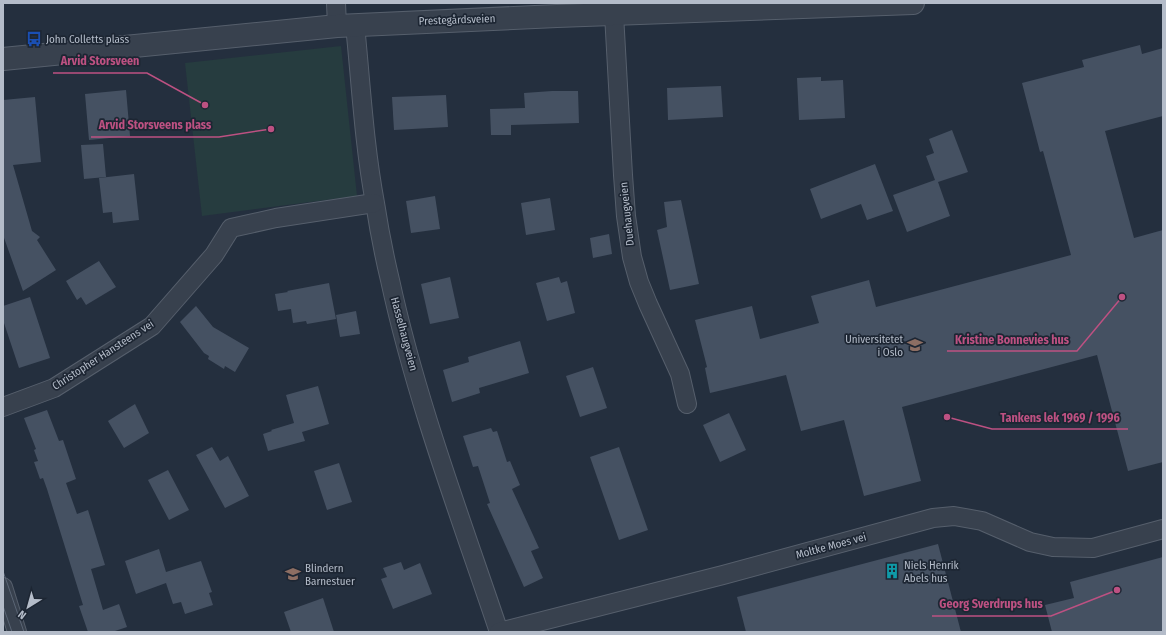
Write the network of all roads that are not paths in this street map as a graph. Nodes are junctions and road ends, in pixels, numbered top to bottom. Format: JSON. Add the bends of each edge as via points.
{"nodes":[{"id":1,"x":336,"y":3,"type":"edge"},
{"id":2,"x":913,"y":3,"type":"edge"},
{"id":3,"x":614,"y":14,"type":"junction"},
{"id":4,"x":346,"y":25,"type":"junction"},
{"id":5,"x":3,"y":59,"type":"edge"},
{"id":6,"x":374,"y":203,"type":"junction"},
{"id":7,"x":687,"y":404,"type":"dead end"},
{"id":8,"x":3,"y":407,"type":"edge"},
{"id":9,"x":1163,"y":529,"type":"edge"},
{"id":10,"x":3,"y":587,"type":"edge"},
{"id":11,"x":17,"y":632,"type":"edge"},
{"id":12,"x":499,"y":632,"type":"edge"}],
"edges":[{"from":1,"to":4,"type":"street","name":"Hasselhaugveien"},
{"from":2,"to":3,"type":"street","name":"Prestegårdsveien"},
{"from":3,"to":4,"type":"street","name":"Prestegårdsveien"},
{"from":3,"to":7,"type":"street","name":"Duehaugveien","via":[[626,216],[632,257],[648,304],[680,374]]},
{"from":4,"to":5,"type":"street","name":"Prestegårdsveien"},
{"from":4,"to":6,"type":"street","name":"Hasselhaugveien"},
{"from":6,"to":8,"type":"street","name":"Christopher Hansteens vei","via":[[276,218],[232,228],[214,255],[152,326],[54,388]]},
{"from":6,"to":12,"type":"street","name":"Hasselhaugveien","via":[[390,281],[426,417]]},
{"from":9,"to":12,"type":"street","name":"Moltke Moes vei","via":[[1093,548],[1054,547],[1030,542],[982,522],[954,516],[933,518]]},
{"from":10,"to":11,"type":"street"}]}
